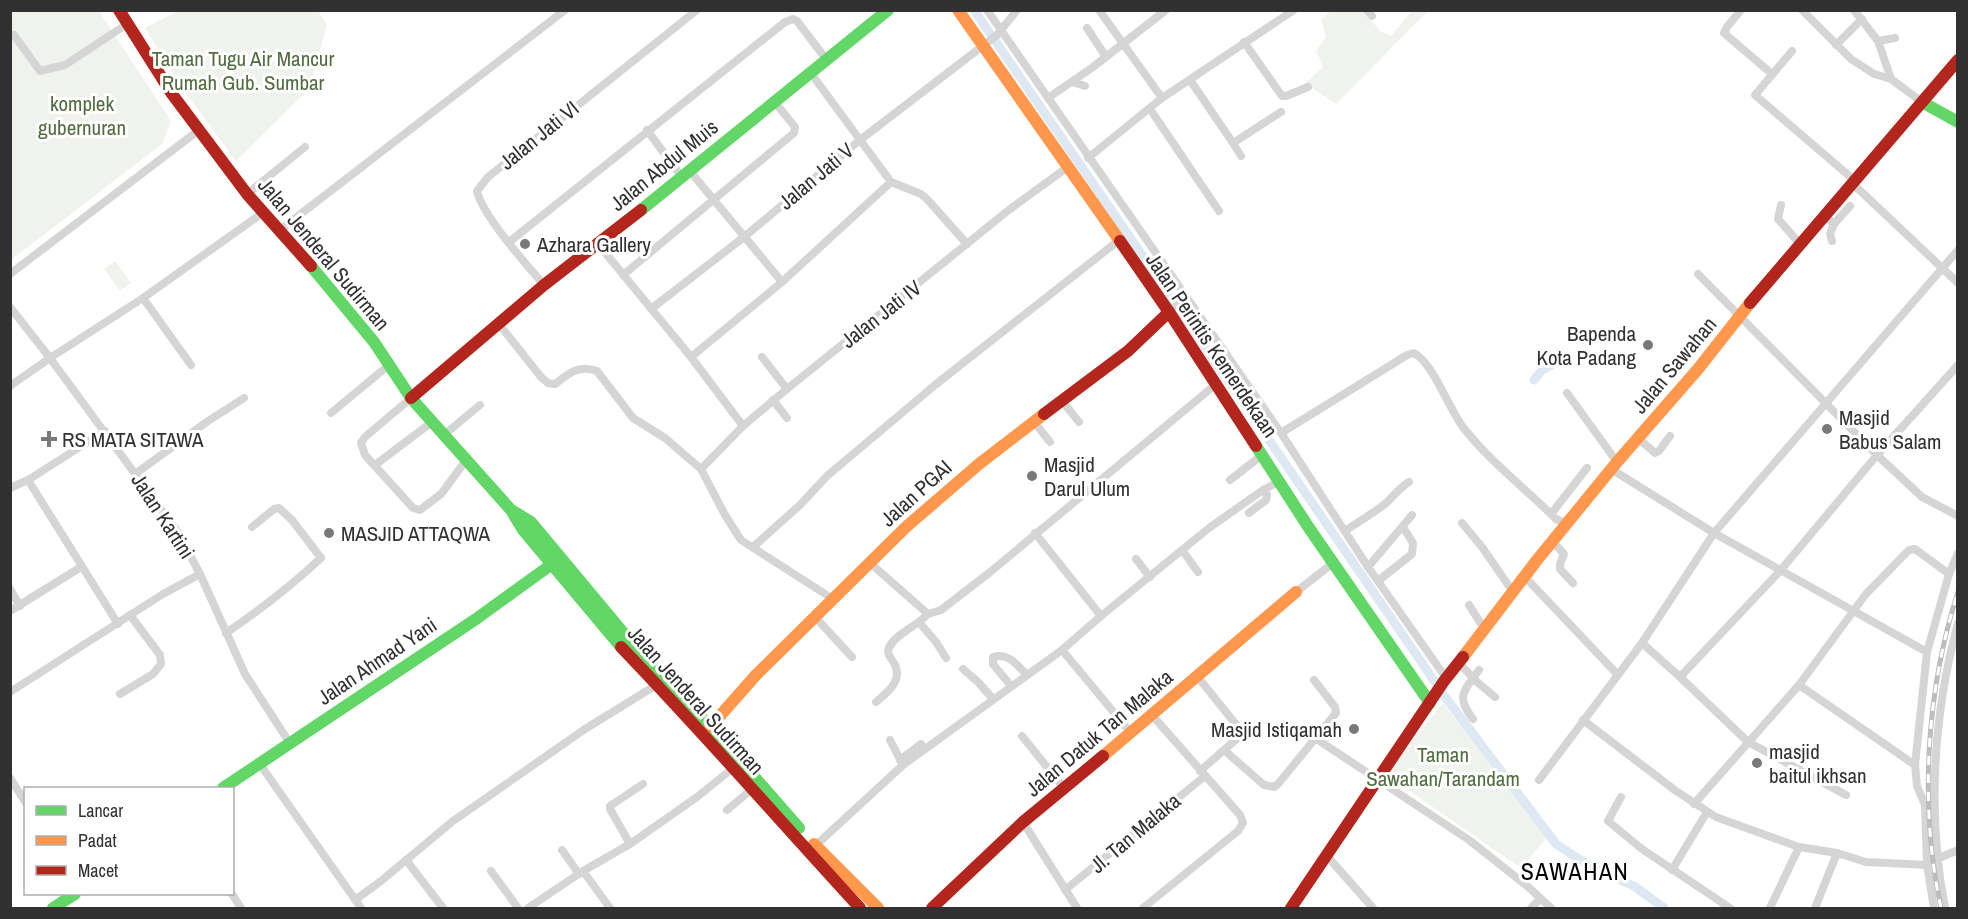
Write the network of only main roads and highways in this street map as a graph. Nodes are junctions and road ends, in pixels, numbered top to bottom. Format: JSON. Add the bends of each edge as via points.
{"nodes":[{"id":1,"x":888,"y":10,"type":"edge"},
{"id":2,"x":958,"y":10,"type":"edge"},
{"id":3,"x":123,"y":15,"type":"edge"},
{"id":4,"x":1958,"y":60,"type":"edge"},
{"id":5,"x":1922,"y":102,"type":"junction"},
{"id":6,"x":1958,"y":122,"type":"edge"},
{"id":7,"x":1180,"y":310,"type":"junction"},
{"id":8,"x":411,"y":398,"type":"junction"},
{"id":9,"x":556,"y":561,"type":"junction"},
{"id":10,"x":1296,"y":592,"type":"road end"},
{"id":11,"x":1431,"y":701,"type":"junction"},
{"id":12,"x":710,"y":726,"type":"junction"},
{"id":13,"x":226,"y":787,"type":"edge"},
{"id":14,"x":72,"y":900,"type":"edge"},
{"id":15,"x":53,"y":909,"type":"edge"},
{"id":16,"x":860,"y":909,"type":"edge"},
{"id":17,"x":878,"y":909,"type":"edge"},
{"id":18,"x":932,"y":909,"type":"edge"},
{"id":19,"x":1291,"y":909,"type":"edge"}],
"edges":[{"from":1,"to":8,"type":"main road","name":"Jalan Abdul Muis","via":[[544,285]]},
{"from":2,"to":7,"type":"main road","name":"Jalan Perintis Kemerdekaan","via":[[985,43],[1118,241]]},
{"from":3,"to":8,"type":"main road","name":"Jalan Jenderal Sudirman","via":[[172,94],[247,194],[325,280],[374,342]]},
{"from":4,"to":5,"type":"main road","name":"Jalan Sawahan"},
{"from":5,"to":6,"type":"main road"},
{"from":5,"to":11,"type":"main road","name":"Jalan Sawahan","via":[[1853,182],[1829,220],[1800,244],[1552,541]]},
{"from":7,"to":11,"type":"main road","name":"Jalan Perintis Kemerdekaan","via":[[1215,385],[1333,563]]},
{"from":7,"to":12,"type":"main road","name":"Jalan PGAI","via":[[980,464],[906,527],[756,675]]},
{"from":8,"to":9,"type":"main road","name":"Jalan Jenderal Sudirman","via":[[511,510],[523,530]]},
{"from":9,"to":12,"type":"main road"},
{"from":9,"to":13,"type":"main road","name":"Jalan Ahmad Yani"},
{"from":9,"to":16,"type":"main road","name":"Jalan Jenderal Sudirman","via":[[622,648]]},
{"from":10,"to":18,"type":"main road","name":"Jalan Datuk Tan Malaka","via":[[1023,822]]},
{"from":11,"to":19,"type":"main road","name":"Jalan Sawahan"},
{"from":12,"to":17,"type":"main road","via":[[815,846]]},
{"from":14,"to":15,"type":"main road"}]}
